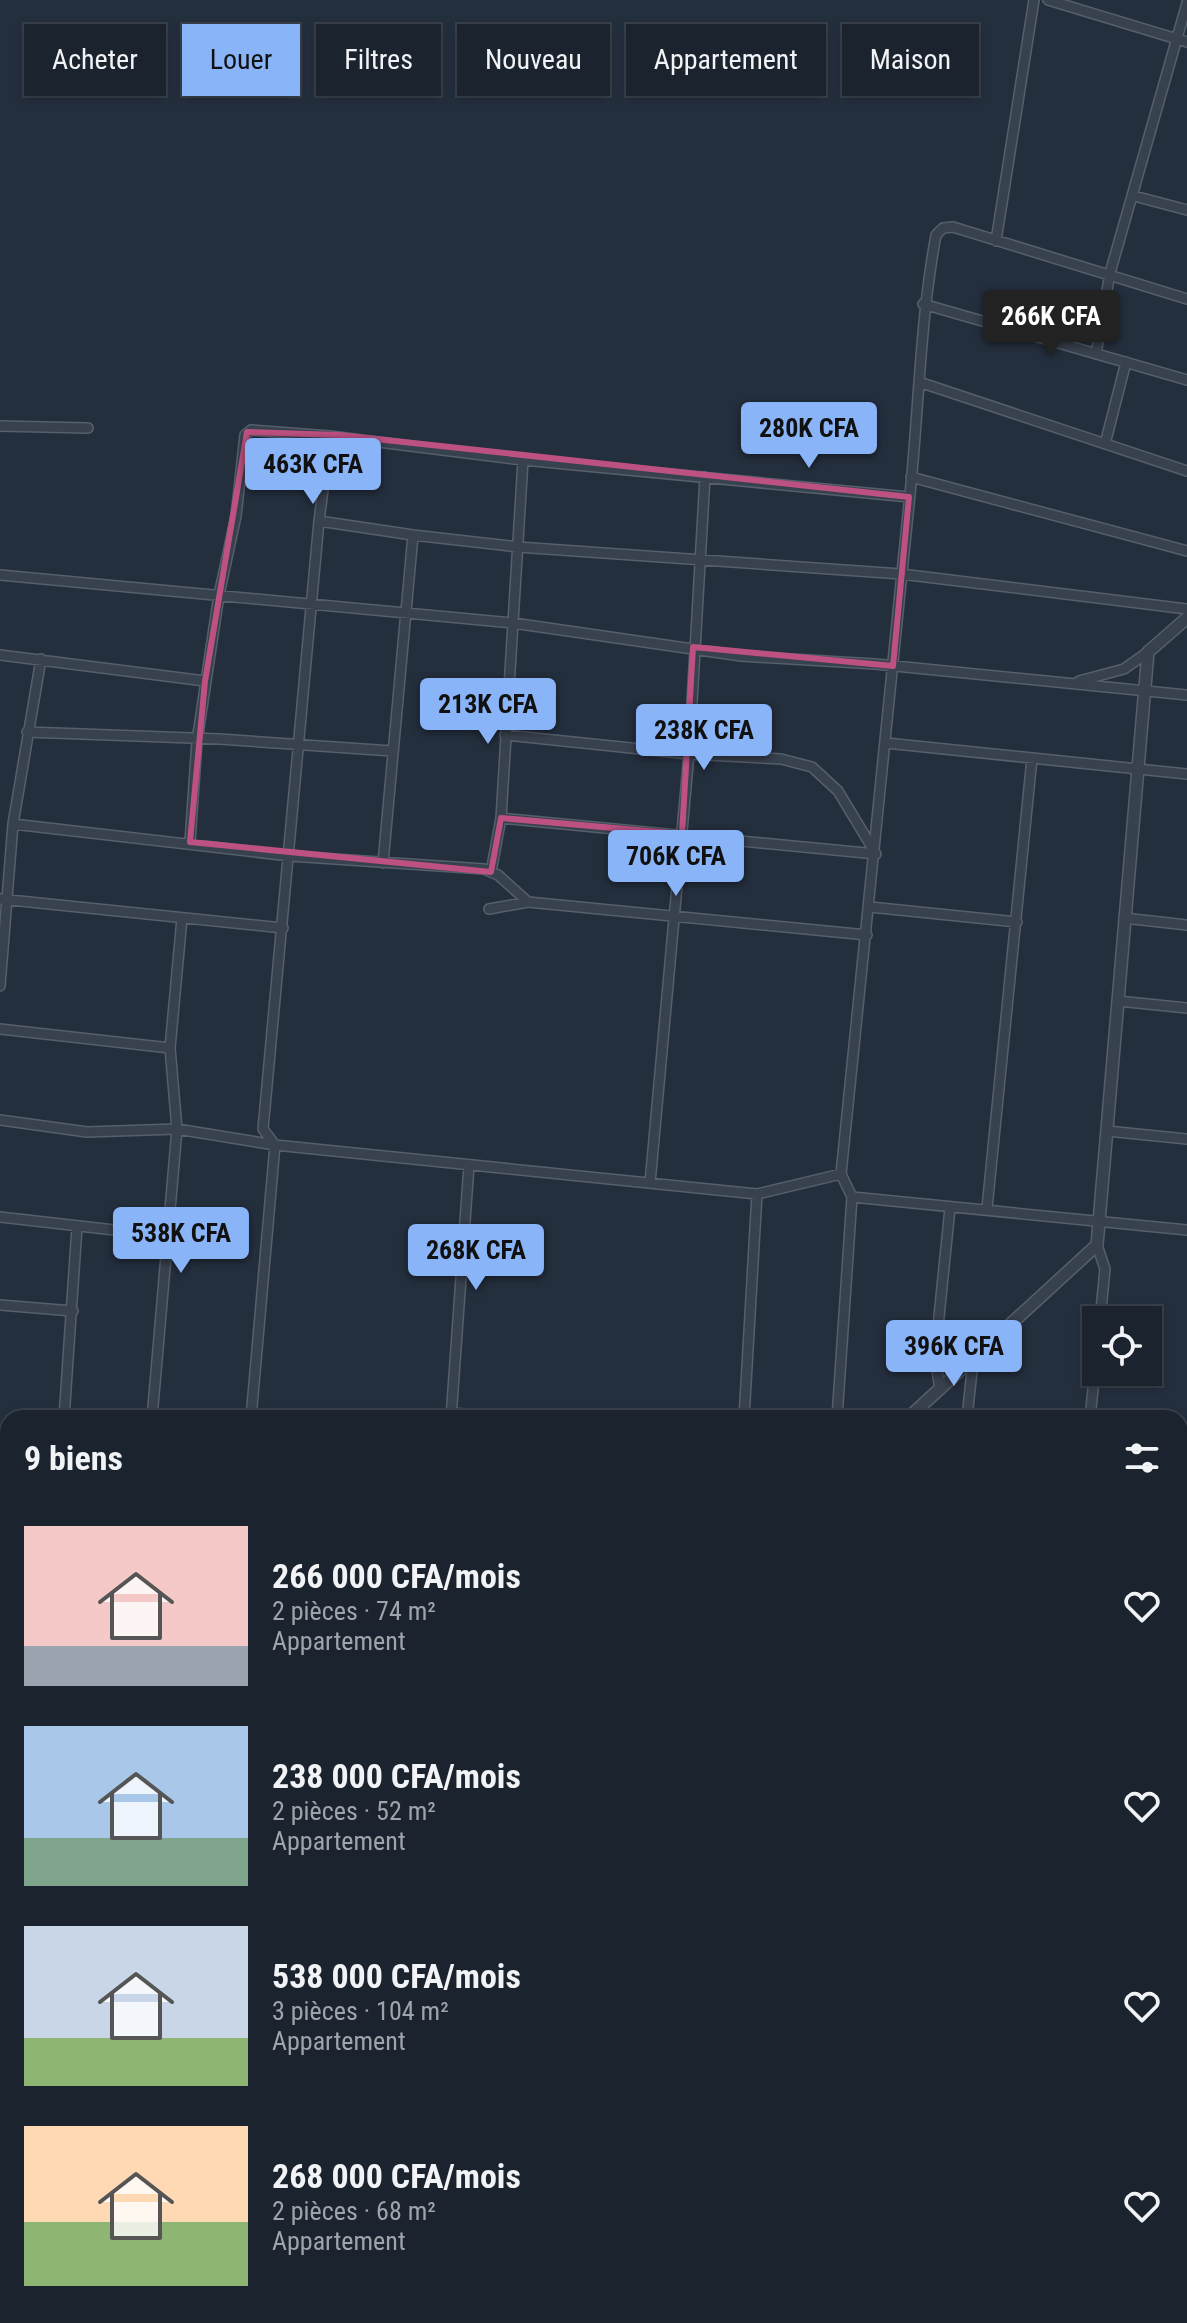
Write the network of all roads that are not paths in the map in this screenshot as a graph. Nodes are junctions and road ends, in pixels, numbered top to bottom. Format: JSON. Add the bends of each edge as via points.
{"nodes":[{"id":1,"x":1034,"y":0,"type":"edge"},
{"id":2,"x":1048,"y":0,"type":"edge"},
{"id":3,"x":1187,"y":3,"type":"edge"},
{"id":4,"x":1176,"y":38,"type":"junction"},
{"id":5,"x":1187,"y":42,"type":"edge"},
{"id":6,"x":1134,"y":196,"type":"junction"},
{"id":7,"x":1187,"y":210,"type":"edge"},
{"id":8,"x":996,"y":241,"type":"junction"},
{"id":9,"x":1110,"y":273,"type":"junction"},
{"id":10,"x":1187,"y":299,"type":"edge"},
{"id":11,"x":923,"y":304,"type":"junction"},
{"id":12,"x":1096,"y":354,"type":"junction"},
{"id":13,"x":1126,"y":362,"type":"junction"},
{"id":14,"x":1187,"y":380,"type":"edge"},
{"id":15,"x":919,"y":382,"type":"junction"},
{"id":16,"x":0,"y":426,"type":"edge"},
{"id":17,"x":88,"y":428,"type":"dead end"},
{"id":18,"x":330,"y":436,"type":"junction"},
{"id":19,"x":1105,"y":444,"type":"junction"},
{"id":20,"x":523,"y":460,"type":"junction"},
{"id":21,"x":1187,"y":471,"type":"edge"},
{"id":22,"x":705,"y":477,"type":"junction"},
{"id":23,"x":911,"y":477,"type":"junction"},
{"id":24,"x":909,"y":497,"type":"junction"},
{"id":25,"x":319,"y":521,"type":"junction"},
{"id":26,"x":413,"y":535,"type":"junction"},
{"id":27,"x":518,"y":547,"type":"junction"},
{"id":28,"x":1187,"y":551,"type":"edge"},
{"id":29,"x":702,"y":560,"type":"junction"},
{"id":30,"x":901,"y":574,"type":"junction"},
{"id":31,"x":0,"y":575,"type":"edge"},
{"id":32,"x":219,"y":595,"type":"junction"},
{"id":33,"x":313,"y":606,"type":"junction"},
{"id":34,"x":1187,"y":609,"type":"edge"},
{"id":35,"x":405,"y":613,"type":"junction"},
{"id":36,"x":1187,"y":618,"type":"edge"},
{"id":37,"x":513,"y":623,"type":"junction"},
{"id":38,"x":693,"y":647,"type":"junction"},
{"id":39,"x":1148,"y":652,"type":"junction"},
{"id":40,"x":0,"y":655,"type":"edge"},
{"id":41,"x":41,"y":659,"type":"junction"},
{"id":42,"x":893,"y":666,"type":"junction"},
{"id":43,"x":205,"y":681,"type":"junction"},
{"id":44,"x":1066,"y":683,"type":"junction"},
{"id":45,"x":1147,"y":691,"type":"junction"},
{"id":46,"x":1187,"y":695,"type":"edge"},
{"id":47,"x":27,"y":732,"type":"junction"},
{"id":48,"x":505,"y":735,"type":"junction"},
{"id":49,"x":197,"y":741,"type":"junction"},
{"id":50,"x":299,"y":743,"type":"junction"},
{"id":51,"x":886,"y":743,"type":"junction"},
{"id":52,"x":392,"y":751,"type":"junction"},
{"id":53,"x":689,"y":754,"type":"junction"},
{"id":54,"x":1032,"y":758,"type":"junction"},
{"id":55,"x":1140,"y":772,"type":"junction"},
{"id":56,"x":1187,"y":774,"type":"edge"},
{"id":57,"x":501,"y":818,"type":"junction"},
{"id":58,"x":13,"y":824,"type":"junction"},
{"id":59,"x":682,"y":834,"type":"junction"},
{"id":60,"x":190,"y":842,"type":"junction"},
{"id":61,"x":876,"y":854,"type":"junction"},
{"id":62,"x":290,"y":856,"type":"junction"},
{"id":63,"x":383,"y":863,"type":"junction"},
{"id":64,"x":491,"y":872,"type":"junction"},
{"id":65,"x":4,"y":899,"type":"edge"},
{"id":66,"x":528,"y":902,"type":"junction"},
{"id":67,"x":870,"y":907,"type":"junction"},
{"id":68,"x":489,"y":909,"type":"dead end"},
{"id":69,"x":675,"y":915,"type":"junction"},
{"id":70,"x":182,"y":918,"type":"junction"},
{"id":71,"x":1124,"y":918,"type":"junction"},
{"id":72,"x":1017,"y":922,"type":"junction"},
{"id":73,"x":1187,"y":925,"type":"edge"},
{"id":74,"x":283,"y":928,"type":"junction"},
{"id":75,"x":867,"y":935,"type":"junction"},
{"id":76,"x":0,"y":986,"type":"edge"},
{"id":77,"x":1118,"y":1001,"type":"junction"},
{"id":78,"x":1187,"y":1008,"type":"edge"},
{"id":79,"x":0,"y":1029,"type":"edge"},
{"id":80,"x":170,"y":1048,"type":"junction"},
{"id":81,"x":0,"y":1120,"type":"edge"},
{"id":82,"x":177,"y":1129,"type":"junction"},
{"id":83,"x":1107,"y":1131,"type":"junction"},
{"id":84,"x":1187,"y":1139,"type":"edge"},
{"id":85,"x":275,"y":1145,"type":"junction"},
{"id":86,"x":469,"y":1165,"type":"junction"},
{"id":87,"x":841,"y":1174,"type":"junction"},
{"id":88,"x":650,"y":1183,"type":"junction"},
{"id":89,"x":757,"y":1194,"type":"junction"},
{"id":90,"x":852,"y":1197,"type":"junction"},
{"id":91,"x":950,"y":1208,"type":"junction"},
{"id":92,"x":987,"y":1208,"type":"junction"},
{"id":93,"x":0,"y":1217,"type":"edge"},
{"id":94,"x":1099,"y":1222,"type":"junction"},
{"id":95,"x":77,"y":1227,"type":"junction"},
{"id":96,"x":1187,"y":1230,"type":"edge"},
{"id":97,"x":167,"y":1236,"type":"junction"},
{"id":98,"x":1097,"y":1245,"type":"junction"},
{"id":99,"x":0,"y":1305,"type":"edge"},
{"id":100,"x":1101,"y":1306,"type":"edge"},
{"id":101,"x":73,"y":1311,"type":"junction"},
{"id":102,"x":973,"y":1361,"type":"junction"},
{"id":103,"x":1093,"y":1386,"type":"edge"},
{"id":104,"x":940,"y":1390,"type":"junction"},
{"id":105,"x":65,"y":1410,"type":"edge"},
{"id":106,"x":153,"y":1410,"type":"edge"},
{"id":107,"x":252,"y":1410,"type":"edge"},
{"id":108,"x":451,"y":1410,"type":"edge"},
{"id":109,"x":744,"y":1410,"type":"edge"},
{"id":110,"x":838,"y":1410,"type":"edge"},
{"id":111,"x":917,"y":1410,"type":"edge"},
{"id":112,"x":968,"y":1410,"type":"edge"},
{"id":113,"x":1091,"y":1410,"type":"edge"}],
"edges":[{"from":1,"to":8,"type":"street"},
{"from":2,"to":4,"type":"street"},
{"from":3,"to":4,"type":"street"},
{"from":4,"to":5,"type":"street"},
{"from":4,"to":6,"type":"street"},
{"from":6,"to":7,"type":"street"},
{"from":6,"to":9,"type":"street"},
{"from":8,"to":9,"type":"street"},
{"from":8,"to":11,"type":"street","via":[[953,227],[938,231]]},
{"from":9,"to":10,"type":"street"},
{"from":9,"to":12,"type":"street"},
{"from":11,"to":12,"type":"street"},
{"from":11,"to":15,"type":"street"},
{"from":12,"to":13,"type":"street"},
{"from":13,"to":14,"type":"street"},
{"from":13,"to":19,"type":"street"},
{"from":15,"to":19,"type":"street"},
{"from":15,"to":23,"type":"street"},
{"from":16,"to":17,"type":"street"},
{"from":18,"to":20,"type":"street"},
{"from":18,"to":25,"type":"street"},
{"from":18,"to":32,"type":"street","via":[[251,430],[245,435],[236,516]]},
{"from":19,"to":21,"type":"street"},
{"from":20,"to":22,"type":"street"},
{"from":20,"to":27,"type":"street"},
{"from":22,"to":24,"type":"street"},
{"from":22,"to":29,"type":"street"},
{"from":23,"to":24,"type":"street"},
{"from":23,"to":28,"type":"street"},
{"from":24,"to":30,"type":"street"},
{"from":25,"to":26,"type":"street"},
{"from":25,"to":33,"type":"street"},
{"from":26,"to":27,"type":"street"},
{"from":26,"to":35,"type":"street"},
{"from":27,"to":29,"type":"street"},
{"from":27,"to":37,"type":"street"},
{"from":29,"to":30,"type":"street"},
{"from":29,"to":38,"type":"street"},
{"from":30,"to":34,"type":"street"},
{"from":30,"to":42,"type":"street"},
{"from":31,"to":32,"type":"street"},
{"from":32,"to":33,"type":"street"},
{"from":32,"to":43,"type":"street"},
{"from":33,"to":35,"type":"street"},
{"from":33,"to":50,"type":"street"},
{"from":35,"to":37,"type":"street"},
{"from":35,"to":52,"type":"street"},
{"from":36,"to":39,"type":"street"},
{"from":37,"to":38,"type":"street"},
{"from":37,"to":48,"type":"street"},
{"from":38,"to":42,"type":"street","via":[[741,656]]},
{"from":38,"to":53,"type":"street"},
{"from":39,"to":44,"type":"street","via":[[1124,669]]},
{"from":39,"to":45,"type":"street"},
{"from":40,"to":41,"type":"street"},
{"from":41,"to":43,"type":"street"},
{"from":41,"to":47,"type":"street"},
{"from":42,"to":44,"type":"street"},
{"from":42,"to":51,"type":"street"},
{"from":43,"to":49,"type":"street"},
{"from":44,"to":45,"type":"street"},
{"from":45,"to":46,"type":"street"},
{"from":45,"to":55,"type":"street"},
{"from":47,"to":49,"type":"street"},
{"from":47,"to":58,"type":"street"},
{"from":48,"to":53,"type":"street"},
{"from":48,"to":57,"type":"street"},
{"from":49,"to":50,"type":"street"},
{"from":49,"to":60,"type":"street"},
{"from":50,"to":52,"type":"street"},
{"from":50,"to":62,"type":"street"},
{"from":51,"to":54,"type":"street"},
{"from":51,"to":61,"type":"street"},
{"from":52,"to":63,"type":"street"},
{"from":53,"to":59,"type":"street"},
{"from":53,"to":61,"type":"street","via":[[781,759],[812,767],[838,791]]},
{"from":54,"to":55,"type":"street"},
{"from":54,"to":72,"type":"street"},
{"from":55,"to":56,"type":"street"},
{"from":55,"to":71,"type":"street"},
{"from":57,"to":59,"type":"street"},
{"from":57,"to":64,"type":"street"},
{"from":58,"to":60,"type":"street"},
{"from":58,"to":65,"type":"street"},
{"from":59,"to":61,"type":"street"},
{"from":59,"to":69,"type":"street"},
{"from":60,"to":62,"type":"street"},
{"from":61,"to":67,"type":"street"},
{"from":62,"to":63,"type":"street"},
{"from":62,"to":74,"type":"street"},
{"from":63,"to":64,"type":"street"},
{"from":64,"to":66,"type":"street"},
{"from":65,"to":70,"type":"street"},
{"from":65,"to":76,"type":"street"},
{"from":66,"to":68,"type":"street"},
{"from":66,"to":69,"type":"street"},
{"from":67,"to":72,"type":"street"},
{"from":67,"to":75,"type":"street"},
{"from":69,"to":75,"type":"street"},
{"from":69,"to":88,"type":"street"},
{"from":70,"to":74,"type":"street"},
{"from":70,"to":80,"type":"street"},
{"from":71,"to":73,"type":"street"},
{"from":71,"to":77,"type":"street"},
{"from":72,"to":92,"type":"street"},
{"from":74,"to":85,"type":"street","via":[[263,1129]]},
{"from":75,"to":87,"type":"street"},
{"from":77,"to":78,"type":"street"},
{"from":77,"to":83,"type":"street"},
{"from":79,"to":80,"type":"street"},
{"from":80,"to":82,"type":"street"},
{"from":81,"to":82,"type":"street","via":[[87,1132]]},
{"from":82,"to":85,"type":"street"},
{"from":82,"to":97,"type":"street"},
{"from":83,"to":84,"type":"street"},
{"from":83,"to":94,"type":"street"},
{"from":85,"to":86,"type":"street"},
{"from":85,"to":107,"type":"street"},
{"from":86,"to":88,"type":"street"},
{"from":86,"to":108,"type":"street"},
{"from":87,"to":89,"type":"street"},
{"from":87,"to":90,"type":"street"},
{"from":88,"to":89,"type":"street"},
{"from":89,"to":109,"type":"street"},
{"from":90,"to":91,"type":"street"},
{"from":90,"to":110,"type":"street"},
{"from":91,"to":92,"type":"street"},
{"from":91,"to":104,"type":"street","via":[[935,1356]]},
{"from":92,"to":94,"type":"street"},
{"from":93,"to":95,"type":"street"},
{"from":94,"to":96,"type":"street"},
{"from":94,"to":98,"type":"street"},
{"from":95,"to":97,"type":"street"},
{"from":95,"to":101,"type":"street"},
{"from":97,"to":106,"type":"street"},
{"from":98,"to":100,"type":"street","via":[[1105,1269]]},
{"from":98,"to":102,"type":"street"},
{"from":99,"to":101,"type":"street"},
{"from":101,"to":105,"type":"street"},
{"from":102,"to":104,"type":"street"},
{"from":102,"to":112,"type":"street"},
{"from":103,"to":113,"type":"street"},
{"from":104,"to":111,"type":"street"}]}
